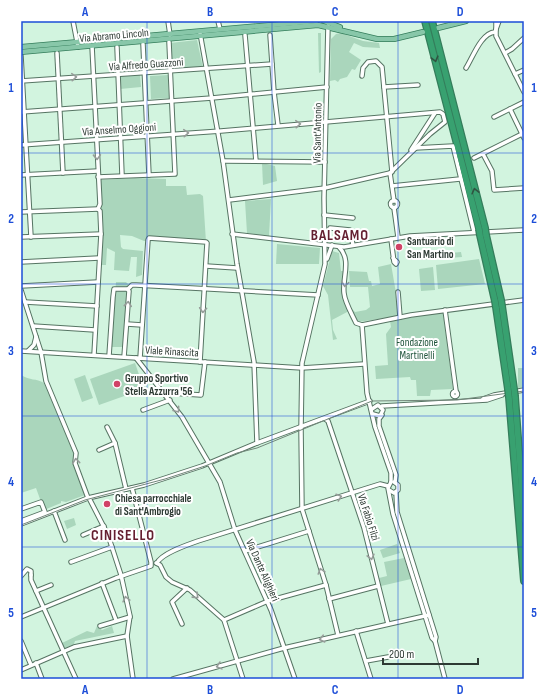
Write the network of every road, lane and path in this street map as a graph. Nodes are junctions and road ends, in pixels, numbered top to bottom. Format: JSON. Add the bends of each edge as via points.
{"nodes":[{"id":1,"x":73,"y":21,"type":"edge"},
{"id":2,"x":168,"y":21,"type":"edge"},
{"id":3,"x":218,"y":21,"type":"edge"},
{"id":4,"x":316,"y":21,"type":"edge"},
{"id":5,"x":425,"y":21,"type":"edge"},
{"id":6,"x":432,"y":21,"type":"edge"},
{"id":7,"x":466,"y":21,"type":"edge"},
{"id":8,"x":498,"y":21,"type":"edge"},
{"id":9,"x":270,"y":23,"type":"edge"},
{"id":10,"x":327,"y":23,"type":"edge"},
{"id":11,"x":438,"y":28,"type":"dead end"},
{"id":12,"x":220,"y":29,"type":"junction"},
{"id":13,"x":423,"y":32,"type":"dead end"},
{"id":14,"x":495,"y":32,"type":"junction"},
{"id":15,"x":200,"y":33,"type":"junction"},
{"id":16,"x":244,"y":35,"type":"dead end"},
{"id":17,"x":270,"y":35,"type":"dead end"},
{"id":18,"x":170,"y":38,"type":"junction"},
{"id":19,"x":524,"y":38,"type":"edge"},
{"id":20,"x":110,"y":39,"type":"junction"},
{"id":21,"x":143,"y":44,"type":"dead end"},
{"id":22,"x":78,"y":45,"type":"junction"},
{"id":23,"x":92,"y":46,"type":"junction"},
{"id":24,"x":21,"y":47,"type":"edge"},
{"id":25,"x":117,"y":47,"type":"dead end"},
{"id":26,"x":21,"y":52,"type":"edge"},
{"id":27,"x":57,"y":53,"type":"dead end"},
{"id":28,"x":504,"y":53,"type":"junction"},
{"id":29,"x":21,"y":56,"type":"edge"},
{"id":30,"x":272,"y":64,"type":"junction"},
{"id":31,"x":247,"y":66,"type":"junction"},
{"id":32,"x":206,"y":68,"type":"junction"},
{"id":33,"x":466,"y":68,"type":"dead end"},
{"id":34,"x":524,"y":70,"type":"edge"},
{"id":35,"x":170,"y":71,"type":"junction"},
{"id":36,"x":144,"y":73,"type":"junction"},
{"id":37,"x":118,"y":74,"type":"junction"},
{"id":38,"x":515,"y":74,"type":"junction"},
{"id":39,"x":94,"y":76,"type":"junction"},
{"id":40,"x":362,"y":76,"type":"dead end"},
{"id":41,"x":59,"y":78,"type":"junction"},
{"id":42,"x":22,"y":81,"type":"edge"},
{"id":43,"x":418,"y":85,"type":"dead end"},
{"id":44,"x":327,"y":87,"type":"junction"},
{"id":45,"x":384,"y":87,"type":"junction"},
{"id":46,"x":274,"y":92,"type":"junction"},
{"id":47,"x":524,"y":92,"type":"edge"},
{"id":48,"x":250,"y":94,"type":"junction"},
{"id":49,"x":212,"y":98,"type":"junction"},
{"id":50,"x":172,"y":101,"type":"junction"},
{"id":51,"x":146,"y":102,"type":"junction"},
{"id":52,"x":524,"y":102,"type":"edge"},
{"id":53,"x":120,"y":104,"type":"junction"},
{"id":54,"x":95,"y":106,"type":"junction"},
{"id":55,"x":60,"y":109,"type":"junction"},
{"id":56,"x":510,"y":109,"type":"junction"},
{"id":57,"x":23,"y":111,"type":"edge"},
{"id":58,"x":435,"y":113,"type":"junction"},
{"id":59,"x":387,"y":117,"type":"junction"},
{"id":60,"x":494,"y":117,"type":"dead end"},
{"id":61,"x":326,"y":122,"type":"junction"},
{"id":62,"x":278,"y":126,"type":"junction"},
{"id":63,"x":253,"y":128,"type":"junction"},
{"id":64,"x":218,"y":131,"type":"junction"},
{"id":65,"x":173,"y":134,"type":"junction"},
{"id":66,"x":523,"y":135,"type":"edge"},
{"id":67,"x":147,"y":136,"type":"junction"},
{"id":68,"x":121,"y":138,"type":"junction"},
{"id":69,"x":97,"y":139,"type":"junction"},
{"id":70,"x":61,"y":142,"type":"junction"},
{"id":71,"x":421,"y":143,"type":"junction"},
{"id":72,"x":26,"y":144,"type":"junction"},
{"id":73,"x":21,"y":145,"type":"edge"},
{"id":74,"x":415,"y":148,"type":"junction"},
{"id":75,"x":424,"y":148,"type":"junction"},
{"id":76,"x":483,"y":154,"type":"junction"},
{"id":77,"x":407,"y":156,"type":"junction"},
{"id":78,"x":474,"y":158,"type":"dead end"},
{"id":79,"x":223,"y":161,"type":"junction"},
{"id":80,"x":256,"y":161,"type":"junction"},
{"id":81,"x":325,"y":162,"type":"junction"},
{"id":82,"x":98,"y":171,"type":"junction"},
{"id":83,"x":391,"y":172,"type":"junction"},
{"id":84,"x":63,"y":173,"type":"junction"},
{"id":85,"x":21,"y":174,"type":"edge"},
{"id":86,"x":28,"y":174,"type":"junction"},
{"id":87,"x":122,"y":175,"type":"junction"},
{"id":88,"x":149,"y":175,"type":"junction"},
{"id":89,"x":98,"y":177,"type":"junction"},
{"id":90,"x":460,"y":179,"type":"junction"},
{"id":91,"x":392,"y":186,"type":"junction"},
{"id":92,"x":325,"y":188,"type":"junction"},
{"id":93,"x":524,"y":188,"type":"edge"},
{"id":94,"x":229,"y":200,"type":"junction"},
{"id":95,"x":98,"y":209,"type":"junction"},
{"id":96,"x":21,"y":212,"type":"edge"},
{"id":97,"x":29,"y":212,"type":"junction"},
{"id":98,"x":324,"y":215,"type":"junction"},
{"id":99,"x":353,"y":218,"type":"dead end"},
{"id":100,"x":330,"y":228,"type":"dead end"},
{"id":101,"x":524,"y":230,"type":"edge"},
{"id":102,"x":481,"y":232,"type":"junction"},
{"id":103,"x":100,"y":234,"type":"junction"},
{"id":104,"x":232,"y":234,"type":"junction"},
{"id":105,"x":31,"y":237,"type":"junction"},
{"id":106,"x":398,"y":237,"type":"junction"},
{"id":107,"x":21,"y":238,"type":"edge"},
{"id":108,"x":391,"y":239,"type":"junction"},
{"id":109,"x":325,"y":244,"type":"junction"},
{"id":110,"x":353,"y":245,"type":"junction"},
{"id":111,"x":332,"y":246,"type":"junction"},
{"id":112,"x":344,"y":249,"type":"junction"},
{"id":113,"x":99,"y":258,"type":"junction"},
{"id":114,"x":393,"y":258,"type":"dead end"},
{"id":115,"x":21,"y":262,"type":"edge"},
{"id":116,"x":325,"y":264,"type":"junction"},
{"id":117,"x":206,"y":266,"type":"junction"},
{"id":118,"x":237,"y":268,"type":"junction"},
{"id":119,"x":98,"y":282,"type":"junction"},
{"id":120,"x":21,"y":286,"type":"edge"},
{"id":121,"x":145,"y":286,"type":"junction"},
{"id":122,"x":128,"y":289,"type":"junction"},
{"id":123,"x":21,"y":290,"type":"edge"},
{"id":124,"x":204,"y":290,"type":"junction"},
{"id":125,"x":241,"y":292,"type":"junction"},
{"id":126,"x":398,"y":292,"type":"dead end"},
{"id":127,"x":318,"y":295,"type":"junction"},
{"id":128,"x":524,"y":300,"type":"edge"},
{"id":129,"x":25,"y":302,"type":"junction"},
{"id":130,"x":96,"y":306,"type":"junction"},
{"id":131,"x":445,"y":310,"type":"junction"},
{"id":132,"x":400,"y":317,"type":"junction"},
{"id":133,"x":126,"y":324,"type":"junction"},
{"id":134,"x":142,"y":325,"type":"junction"},
{"id":135,"x":362,"y":325,"type":"junction"},
{"id":136,"x":33,"y":326,"type":"junction"},
{"id":137,"x":95,"y":330,"type":"junction"},
{"id":138,"x":36,"y":335,"type":"junction"},
{"id":139,"x":21,"y":351,"type":"edge"},
{"id":140,"x":28,"y":351,"type":"junction"},
{"id":141,"x":41,"y":352,"type":"junction"},
{"id":142,"x":94,"y":356,"type":"junction"},
{"id":143,"x":109,"y":356,"type":"junction"},
{"id":144,"x":124,"y":357,"type":"junction"},
{"id":145,"x":138,"y":358,"type":"junction"},
{"id":146,"x":200,"y":362,"type":"junction"},
{"id":147,"x":205,"y":362,"type":"junction"},
{"id":148,"x":364,"y":364,"type":"junction"},
{"id":149,"x":254,"y":365,"type":"junction"},
{"id":150,"x":302,"y":368,"type":"junction"},
{"id":151,"x":518,"y":390,"type":"edge"},
{"id":152,"x":456,"y":391,"type":"dead end"},
{"id":153,"x":167,"y":396,"type":"junction"},
{"id":154,"x":512,"y":397,"type":"junction"},
{"id":155,"x":170,"y":400,"type":"junction"},
{"id":156,"x":370,"y":401,"type":"junction"},
{"id":157,"x":400,"y":405,"type":"junction"},
{"id":158,"x":382,"y":406,"type":"junction"},
{"id":159,"x":143,"y":410,"type":"dead end"},
{"id":160,"x":372,"y":411,"type":"junction"},
{"id":161,"x":382,"y":414,"type":"junction"},
{"id":162,"x":325,"y":419,"type":"junction"},
{"id":163,"x":107,"y":427,"type":"dead end"},
{"id":164,"x":301,"y":428,"type":"junction"},
{"id":165,"x":115,"y":443,"type":"junction"},
{"id":166,"x":257,"y":444,"type":"junction"},
{"id":167,"x":99,"y":450,"type":"dead end"},
{"id":168,"x":209,"y":464,"type":"junction"},
{"id":169,"x":391,"y":485,"type":"junction"},
{"id":170,"x":132,"y":488,"type":"junction"},
{"id":171,"x":126,"y":489,"type":"junction"},
{"id":172,"x":396,"y":492,"type":"junction"},
{"id":173,"x":352,"y":493,"type":"junction"},
{"id":174,"x":88,"y":498,"type":"junction"},
{"id":175,"x":302,"y":508,"type":"junction"},
{"id":176,"x":21,"y":509,"type":"edge"},
{"id":177,"x":54,"y":511,"type":"junction"},
{"id":178,"x":524,"y":520,"type":"edge"},
{"id":179,"x":21,"y":522,"type":"edge"},
{"id":180,"x":104,"y":526,"type":"junction"},
{"id":181,"x":235,"y":530,"type":"junction"},
{"id":182,"x":309,"y":530,"type":"junction"},
{"id":183,"x":83,"y":535,"type":"dead end"},
{"id":184,"x":64,"y":540,"type":"dead end"},
{"id":185,"x":112,"y":547,"type":"junction"},
{"id":186,"x":245,"y":551,"type":"junction"},
{"id":187,"x":71,"y":562,"type":"dead end"},
{"id":188,"x":152,"y":563,"type":"junction"},
{"id":189,"x":157,"y":563,"type":"junction"},
{"id":190,"x":24,"y":572,"type":"junction"},
{"id":191,"x":31,"y":575,"type":"junction"},
{"id":192,"x":21,"y":576,"type":"edge"},
{"id":193,"x":121,"y":576,"type":"junction"},
{"id":194,"x":524,"y":581,"type":"edge"},
{"id":195,"x":102,"y":583,"type":"junction"},
{"id":196,"x":52,"y":584,"type":"dead end"},
{"id":197,"x":326,"y":585,"type":"junction"},
{"id":198,"x":378,"y":586,"type":"junction"},
{"id":199,"x":187,"y":588,"type":"junction"},
{"id":200,"x":36,"y":591,"type":"junction"},
{"id":201,"x":329,"y":599,"type":"junction"},
{"id":202,"x":268,"y":601,"type":"junction"},
{"id":203,"x":44,"y":607,"type":"junction"},
{"id":204,"x":427,"y":615,"type":"junction"},
{"id":205,"x":21,"y":617,"type":"edge"},
{"id":206,"x":130,"y":617,"type":"junction"},
{"id":207,"x":116,"y":620,"type":"junction"},
{"id":208,"x":224,"y":620,"type":"junction"},
{"id":209,"x":182,"y":624,"type":"dead end"},
{"id":210,"x":388,"y":624,"type":"junction"},
{"id":211,"x":100,"y":626,"type":"dead end"},
{"id":212,"x":356,"y":631,"type":"junction"},
{"id":213,"x":338,"y":635,"type":"junction"},
{"id":214,"x":127,"y":636,"type":"junction"},
{"id":215,"x":21,"y":641,"type":"edge"},
{"id":216,"x":284,"y":648,"type":"junction"},
{"id":217,"x":64,"y":651,"type":"junction"},
{"id":218,"x":388,"y":657,"type":"dead end"},
{"id":219,"x":238,"y":661,"type":"junction"},
{"id":220,"x":366,"y":661,"type":"junction"},
{"id":221,"x":36,"y":663,"type":"junction"},
{"id":222,"x":31,"y":665,"type":"junction"},
{"id":223,"x":22,"y":670,"type":"edge"},
{"id":224,"x":42,"y":679,"type":"edge"},
{"id":225,"x":76,"y":679,"type":"edge"},
{"id":226,"x":133,"y":679,"type":"edge"},
{"id":227,"x":173,"y":679,"type":"edge"},
{"id":228,"x":243,"y":679,"type":"edge"},
{"id":229,"x":295,"y":679,"type":"edge"},
{"id":230,"x":371,"y":679,"type":"edge"},
{"id":231,"x":445,"y":679,"type":"edge"}],
"edges":[{"from":1,"to":22,"type":"street"},
{"from":2,"to":18,"type":"street"},
{"from":3,"to":12,"type":"street"},
{"from":4,"to":9,"type":"main road","name":"Via Abramo Lincoln"},
{"from":5,"to":102,"type":"highway","one_way":true},
{"from":102,"to":6,"type":"highway","one_way":true},
{"from":7,"to":11,"type":"main road"},
{"from":8,"to":14,"type":"street"},
{"from":9,"to":12,"type":"main road","name":"Via Abramo Lincoln"},
{"from":10,"to":13,"type":"main road","name":"Via Abramo Lincoln","via":[[364,38],[385,39]]},
{"from":10,"to":15,"type":"main road","name":"Via Abramo Lincoln"},
{"from":10,"to":44,"type":"street","name":"Via Sant'Antonio"},
{"from":12,"to":15,"type":"main road","name":"Via Abramo Lincoln"},
{"from":14,"to":28,"type":"street"},
{"from":14,"to":33,"type":"street","via":[[485,36]]},
{"from":15,"to":18,"type":"main road","name":"Via Abramo Lincoln"},
{"from":15,"to":32,"type":"street"},
{"from":16,"to":31,"type":"street"},
{"from":17,"to":30,"type":"street"},
{"from":18,"to":20,"type":"main road","name":"Via Abramo Lincoln"},
{"from":18,"to":23,"type":"main road","name":"Via Abramo Lincoln"},
{"from":18,"to":35,"type":"street"},
{"from":19,"to":28,"type":"street"},
{"from":20,"to":22,"type":"main road","name":"Via Abramo Lincoln"},
{"from":20,"to":23,"type":"main road","via":[[96,42]]},
{"from":21,"to":36,"type":"street"},
{"from":22,"to":23,"type":"main road","name":"Via Abramo Lincoln"},
{"from":22,"to":24,"type":"main road","name":"Via Abramo Lincoln"},
{"from":22,"to":26,"type":"main road","name":"Via Abramo Lincoln"},
{"from":23,"to":39,"type":"street"},
{"from":25,"to":37,"type":"street"},
{"from":27,"to":41,"type":"street"},
{"from":28,"to":38,"type":"street"},
{"from":29,"to":42,"type":"street"},
{"from":30,"to":31,"type":"street","name":"Via Alfredo Guazzoni"},
{"from":30,"to":46,"type":"street"},
{"from":31,"to":32,"type":"street","name":"Via Alfredo Guazzoni"},
{"from":31,"to":48,"type":"street"},
{"from":32,"to":35,"type":"street","name":"Via Alfredo Guazzoni"},
{"from":32,"to":49,"type":"street"},
{"from":34,"to":38,"type":"street"},
{"from":35,"to":36,"type":"street","name":"Via Alfredo Guazzoni"},
{"from":35,"to":50,"type":"street"},
{"from":36,"to":37,"type":"street","name":"Via Alfredo Guazzoni"},
{"from":36,"to":51,"type":"street"},
{"from":37,"to":39,"type":"street","name":"Via Alfredo Guazzoni"},
{"from":37,"to":53,"type":"street"},
{"from":38,"to":47,"type":"street"},
{"from":41,"to":39,"type":"street","name":"Via Alfredo Guazzoni","one_way":true},
{"from":39,"to":54,"type":"street"},
{"from":40,"to":45,"type":"street","via":[[366,63],[378,62],[383,70]]},
{"from":41,"to":42,"type":"street","name":"Via Alfredo Guazzoni"},
{"from":41,"to":55,"type":"street"},
{"from":42,"to":57,"type":"street"},
{"from":43,"to":45,"type":"street"},
{"from":44,"to":46,"type":"street"},
{"from":44,"to":61,"type":"street","name":"Via Sant'Antonio"},
{"from":45,"to":59,"type":"street"},
{"from":46,"to":48,"type":"street"},
{"from":46,"to":62,"type":"street"},
{"from":48,"to":49,"type":"street"},
{"from":48,"to":63,"type":"street"},
{"from":49,"to":50,"type":"street"},
{"from":49,"to":64,"type":"street"},
{"from":50,"to":51,"type":"street"},
{"from":50,"to":65,"type":"street"},
{"from":51,"to":53,"type":"street"},
{"from":51,"to":67,"type":"street"},
{"from":52,"to":56,"type":"street"},
{"from":53,"to":54,"type":"street"},
{"from":53,"to":68,"type":"street"},
{"from":54,"to":55,"type":"street"},
{"from":54,"to":69,"type":"street"},
{"from":55,"to":57,"type":"street"},
{"from":55,"to":70,"type":"street"},
{"from":56,"to":60,"type":"street"},
{"from":56,"to":66,"type":"street"},
{"from":57,"to":72,"type":"street"},
{"from":58,"to":59,"type":"street","name":"Via Anselmo Oggioni"},
{"from":58,"to":71,"type":"street","via":[[443,114],[445,122]]},
{"from":58,"to":77,"type":"street"},
{"from":59,"to":61,"type":"street","name":"Via Anselmo Oggioni"},
{"from":59,"to":83,"type":"street"},
{"from":62,"to":61,"type":"street","name":"Via Anselmo Oggioni","one_way":true},
{"from":61,"to":81,"type":"street","name":"Via Sant'Antonio"},
{"from":62,"to":63,"type":"street","name":"Via Anselmo Oggioni"},
{"from":63,"to":64,"type":"street","name":"Via Anselmo Oggioni"},
{"from":63,"to":80,"type":"street"},
{"from":65,"to":64,"type":"street","name":"Via Anselmo Oggioni","one_way":true},
{"from":64,"to":79,"type":"street"},
{"from":65,"to":67,"type":"street","name":"Via Anselmo Oggioni"},
{"from":65,"to":88,"type":"street","via":[[175,174]]},
{"from":66,"to":76,"type":"street"},
{"from":67,"to":68,"type":"street","name":"Via Anselmo Oggioni"},
{"from":67,"to":88,"type":"street"},
{"from":68,"to":69,"type":"street","name":"Via Anselmo Oggioni"},
{"from":68,"to":87,"type":"street"},
{"from":69,"to":70,"type":"street","name":"Via Anselmo Oggioni"},
{"from":69,"to":82,"type":"street","one_way":true},
{"from":70,"to":72,"type":"street","name":"Via Anselmo Oggioni"},
{"from":70,"to":84,"type":"street"},
{"from":71,"to":74,"type":"street"},
{"from":71,"to":75,"type":"street","via":[[420,146]]},
{"from":72,"to":73,"type":"street","name":"Via Anselmo Oggioni"},
{"from":72,"to":86,"type":"street"},
{"from":74,"to":75,"type":"street"},
{"from":74,"to":77,"type":"street"},
{"from":75,"to":90,"type":"street","via":[[453,146]]},
{"from":76,"to":78,"type":"street"},
{"from":76,"to":93,"type":"street","via":[[492,172],[494,190]]},
{"from":77,"to":83,"type":"street"},
{"from":79,"to":80,"type":"street"},
{"from":79,"to":94,"type":"street"},
{"from":80,"to":81,"type":"street","via":[[283,164]]},
{"from":81,"to":92,"type":"street","name":"Via Sant'Antonio"},
{"from":82,"to":84,"type":"street"},
{"from":82,"to":89,"type":"street"},
{"from":83,"to":91,"type":"street"},
{"from":83,"to":92,"type":"street"},
{"from":84,"to":86,"type":"street"},
{"from":85,"to":86,"type":"street"},
{"from":86,"to":97,"type":"street"},
{"from":87,"to":88,"type":"street"},
{"from":87,"to":89,"type":"street"},
{"from":89,"to":95,"type":"street"},
{"from":90,"to":91,"type":"street"},
{"from":90,"to":102,"type":"street"},
{"from":91,"to":106,"type":"street","via":[[394,201],[391,204],[394,208]]},
{"from":92,"to":94,"type":"street"},
{"from":92,"to":98,"type":"street","name":"Via Sant'Antonio"},
{"from":94,"to":104,"type":"street"},
{"from":95,"to":97,"type":"street"},
{"from":95,"to":103,"type":"street"},
{"from":96,"to":97,"type":"street"},
{"from":97,"to":105,"type":"street"},
{"from":98,"to":99,"type":"street"},
{"from":98,"to":109,"type":"street","name":"Via Sant'Antonio"},
{"from":100,"to":110,"type":"street","via":[[350,230]]},
{"from":101,"to":102,"type":"street"},
{"from":102,"to":106,"type":"street"},
{"from":102,"to":151,"type":"highway"},
{"from":103,"to":105,"type":"street"},
{"from":103,"to":113,"type":"street"},
{"from":104,"to":109,"type":"street"},
{"from":104,"to":118,"type":"street"},
{"from":105,"to":107,"type":"street"},
{"from":106,"to":108,"type":"street"},
{"from":108,"to":110,"type":"street"},
{"from":108,"to":114,"type":"street"},
{"from":109,"to":111,"type":"street"},
{"from":109,"to":116,"type":"street","name":"Via Sant'Antonio"},
{"from":110,"to":112,"type":"street"},
{"from":111,"to":112,"type":"street"},
{"from":111,"to":116,"type":"street"},
{"from":112,"to":135,"type":"street","one_way":true,"via":[[347,270],[344,293],[356,323]]},
{"from":113,"to":115,"type":"street"},
{"from":113,"to":119,"type":"street"},
{"from":116,"to":127,"type":"street"},
{"from":117,"to":118,"type":"street"},
{"from":117,"to":121,"type":"street","via":[[207,243],[149,238]]},
{"from":117,"to":124,"type":"street"},
{"from":118,"to":125,"type":"street"},
{"from":119,"to":120,"type":"street"},
{"from":119,"to":130,"type":"street"},
{"from":121,"to":122,"type":"street","via":[[132,285]]},
{"from":121,"to":124,"type":"street"},
{"from":121,"to":134,"type":"street"},
{"from":133,"to":122,"type":"street","one_way":true},
{"from":122,"to":143,"type":"street","via":[[114,289]]},
{"from":123,"to":129,"type":"street"},
{"from":124,"to":125,"type":"street"},
{"from":124,"to":146,"type":"street","one_way":true},
{"from":125,"to":127,"type":"street"},
{"from":125,"to":149,"type":"street"},
{"from":126,"to":132,"type":"street"},
{"from":127,"to":150,"type":"street"},
{"from":128,"to":131,"type":"street"},
{"from":129,"to":130,"type":"street"},
{"from":129,"to":136,"type":"street"},
{"from":130,"to":137,"type":"street"},
{"from":131,"to":132,"type":"street"},
{"from":131,"to":152,"type":"street"},
{"from":132,"to":135,"type":"street"},
{"from":133,"to":134,"type":"street"},
{"from":133,"to":144,"type":"street"},
{"from":134,"to":145,"type":"street"},
{"from":135,"to":148,"type":"street"},
{"from":136,"to":137,"type":"street"},
{"from":136,"to":138,"type":"street"},
{"from":137,"to":142,"type":"street"},
{"from":138,"to":140,"type":"street","via":[[34,345]]},
{"from":138,"to":141,"type":"street"},
{"from":139,"to":140,"type":"street","name":"Viale Rinascita"},
{"from":140,"to":141,"type":"street","name":"Viale Rinascita"},
{"from":141,"to":142,"type":"street","name":"Viale Rinascita"},
{"from":174,"to":141,"type":"street","one_way":true,"via":[[75,463],[76,453],[46,380]]},
{"from":142,"to":143,"type":"street","name":"Viale Rinascita"},
{"from":143,"to":144,"type":"street","name":"Viale Rinascita"},
{"from":144,"to":145,"type":"street","name":"Viale Rinascita"},
{"from":145,"to":146,"type":"street","name":"Viale Rinascita"},
{"from":145,"to":153,"type":"street","name":"Via Dante Alighieri"},
{"from":146,"to":147,"type":"street","name":"Viale Rinascita"},
{"from":147,"to":149,"type":"street","name":"Viale Rinascita"},
{"from":147,"to":153,"type":"street","via":[[201,395],[171,393]]},
{"from":148,"to":150,"type":"street","name":"Viale Rinascita"},
{"from":148,"to":156,"type":"street"},
{"from":149,"to":150,"type":"street","name":"Viale Rinascita"},
{"from":149,"to":166,"type":"street"},
{"from":150,"to":164,"type":"street"},
{"from":151,"to":154,"type":"highway","bridge":true},
{"from":151,"to":157,"type":"street","via":[[470,402]]},
{"from":153,"to":155,"type":"street","name":"Via Dante Alighieri"},
{"from":154,"to":178,"type":"highway"},
{"from":154,"to":194,"type":"highway"},
{"from":155,"to":159,"type":"street"},
{"from":155,"to":168,"type":"street","name":"Via Dante Alighieri","one_way":true,"via":[[191,430]]},
{"from":156,"to":160,"type":"street"},
{"from":156,"to":162,"type":"street"},
{"from":157,"to":158,"type":"street"},
{"from":157,"to":161,"type":"street"},
{"from":158,"to":160,"type":"street","via":[[376,405]]},
{"from":158,"to":161,"type":"street"},
{"from":160,"to":161,"type":"street","via":[[376,416]]},
{"from":160,"to":169,"type":"street","via":[[391,473]]},
{"from":161,"to":169,"type":"street","via":[[379,426],[396,475]]},
{"from":162,"to":164,"type":"street"},
{"from":162,"to":173,"type":"street","name":"Via Fabio Filzi","via":[[328,420]]},
{"from":163,"to":165,"type":"street"},
{"from":164,"to":166,"type":"street"},
{"from":164,"to":175,"type":"street"},
{"from":165,"to":167,"type":"street"},
{"from":165,"to":171,"type":"street"},
{"from":166,"to":168,"type":"street"},
{"from":168,"to":170,"type":"street"},
{"from":168,"to":181,"type":"street","name":"Via Dante Alighieri","via":[[220,484]]},
{"from":169,"to":172,"type":"street","via":[[392,492]]},
{"from":169,"to":172,"type":"street","via":[[398,487]]},
{"from":169,"to":173,"type":"street","via":[[380,484]]},
{"from":169,"to":204,"type":"street","via":[[393,514]]},
{"from":170,"to":171,"type":"street"},
{"from":170,"to":188,"type":"street"},
{"from":171,"to":174,"type":"street"},
{"from":172,"to":204,"type":"street","via":[[397,512]]},
{"from":175,"to":173,"type":"street","one_way":true},
{"from":173,"to":198,"type":"street","name":"Via Fabio Filzi","one_way":true,"via":[[364,528]]},
{"from":174,"to":177,"type":"street"},
{"from":174,"to":180,"type":"street"},
{"from":175,"to":181,"type":"street"},
{"from":175,"to":182,"type":"street"},
{"from":176,"to":179,"type":"street","via":[[41,502],[45,512]]},
{"from":177,"to":179,"type":"street"},
{"from":177,"to":184,"type":"street"},
{"from":180,"to":183,"type":"street"},
{"from":180,"to":185,"type":"street"},
{"from":181,"to":186,"type":"street","name":"Via Dante Alighieri"},
{"from":181,"to":189,"type":"street","via":[[175,550],[159,559]]},
{"from":182,"to":186,"type":"street"},
{"from":197,"to":182,"type":"street","one_way":true},
{"from":185,"to":187,"type":"street"},
{"from":185,"to":193,"type":"street"},
{"from":186,"to":202,"type":"street","name":"Via Dante Alighieri"},
{"from":188,"to":189,"type":"street"},
{"from":188,"to":193,"type":"street","via":[[149,567]]},
{"from":189,"to":199,"type":"street","via":[[172,582]]},
{"from":190,"to":191,"type":"street","via":[[25,576]]},
{"from":190,"to":191,"type":"street","via":[[29,569]]},
{"from":190,"to":192,"type":"street"},
{"from":191,"to":200,"type":"street"},
{"from":193,"to":195,"type":"street"},
{"from":206,"to":193,"type":"street","one_way":true},
{"from":195,"to":203,"type":"street"},
{"from":195,"to":207,"type":"street"},
{"from":196,"to":200,"type":"street"},
{"from":197,"to":201,"type":"street"},
{"from":197,"to":202,"type":"street"},
{"from":198,"to":201,"type":"street"},
{"from":198,"to":210,"type":"street","name":"Via Fabio Filzi"},
{"from":199,"to":208,"type":"street","one_way":true},
{"from":199,"to":209,"type":"street","via":[[172,602]]},
{"from":200,"to":203,"type":"street"},
{"from":201,"to":213,"type":"street"},
{"from":202,"to":208,"type":"street"},
{"from":202,"to":216,"type":"street","name":"Via Dante Alighieri"},
{"from":203,"to":205,"type":"street"},
{"from":203,"to":217,"type":"street"},
{"from":204,"to":210,"type":"street"},
{"from":204,"to":231,"type":"street","via":[[436,637]]},
{"from":206,"to":207,"type":"street"},
{"from":206,"to":214,"type":"street"},
{"from":207,"to":211,"type":"street"},
{"from":208,"to":219,"type":"street"},
{"from":210,"to":212,"type":"street"},
{"from":212,"to":213,"type":"street"},
{"from":212,"to":220,"type":"street"},
{"from":213,"to":216,"type":"street","one_way":true},
{"from":214,"to":217,"type":"street"},
{"from":214,"to":226,"type":"street"},
{"from":215,"to":222,"type":"street"},
{"from":216,"to":219,"type":"street"},
{"from":216,"to":229,"type":"street","name":"Via Dante Alighieri"},
{"from":217,"to":221,"type":"street"},
{"from":217,"to":225,"type":"street"},
{"from":218,"to":220,"type":"street"},
{"from":219,"to":227,"type":"street","one_way":true},
{"from":219,"to":228,"type":"street"},
{"from":220,"to":230,"type":"street"},
{"from":221,"to":222,"type":"street"},
{"from":221,"to":224,"type":"street"},
{"from":222,"to":223,"type":"street"}]}
